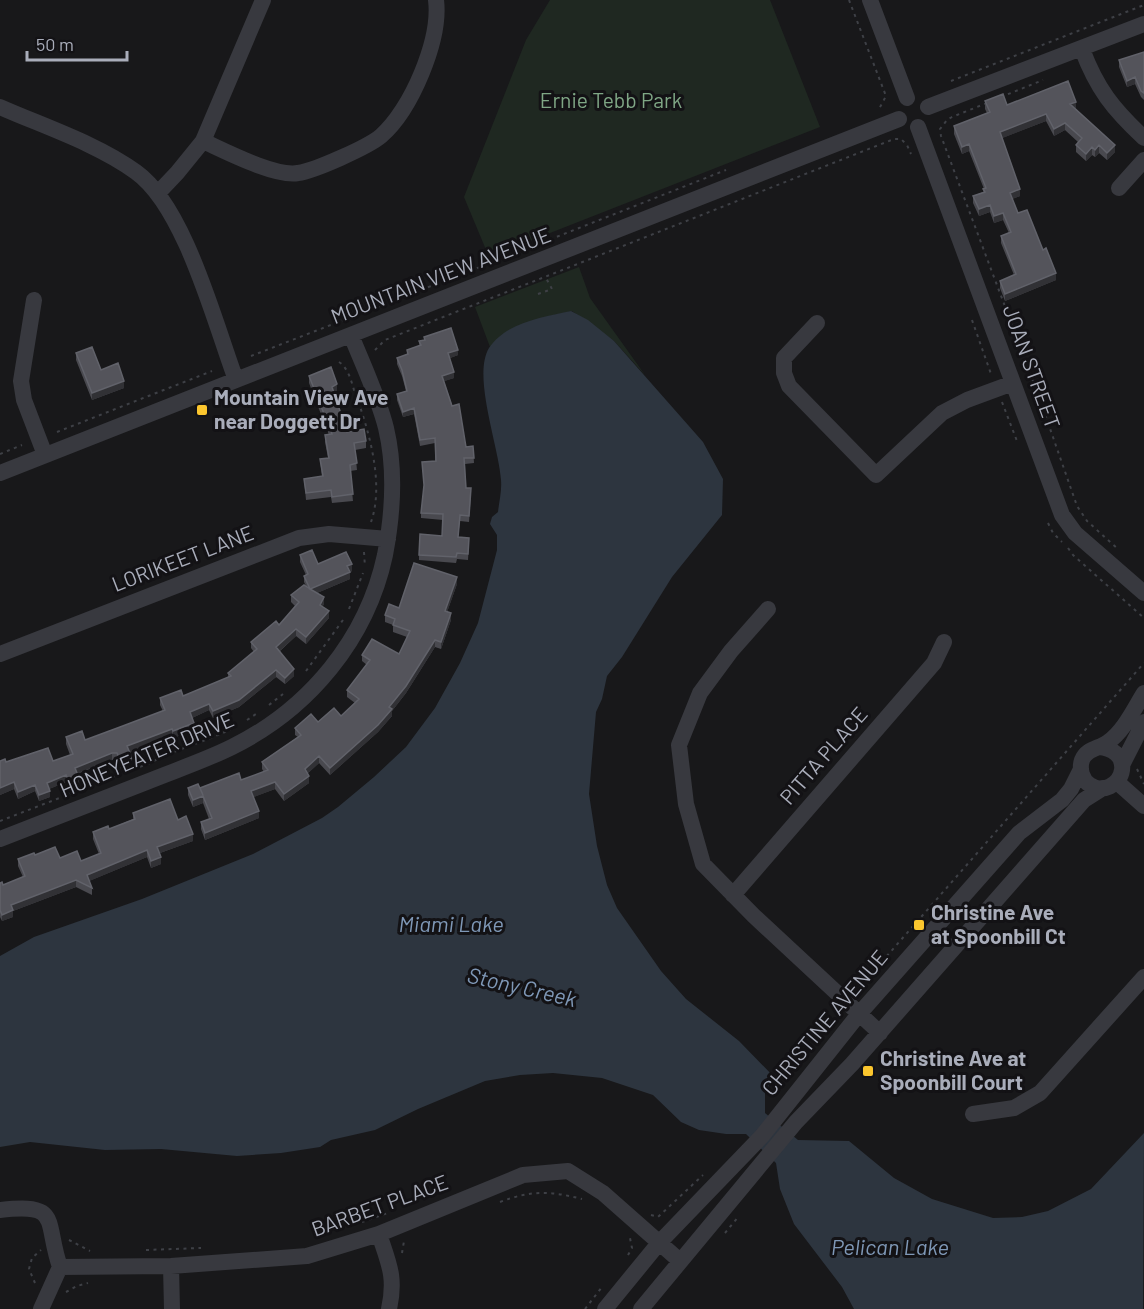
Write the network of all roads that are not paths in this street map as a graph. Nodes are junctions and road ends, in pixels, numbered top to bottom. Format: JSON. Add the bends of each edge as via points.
{"nodes":[{"id":1,"x":263,"y":0,"type":"edge"},
{"id":2,"x":436,"y":0,"type":"edge"},
{"id":3,"x":870,"y":0,"type":"edge"},
{"id":4,"x":1144,"y":24,"type":"edge"},
{"id":5,"x":1082,"y":49,"type":"junction"},
{"id":6,"x":907,"y":98,"type":"junction"},
{"id":7,"x":0,"y":107,"type":"edge"},
{"id":8,"x":928,"y":107,"type":"junction"},
{"id":9,"x":899,"y":119,"type":"junction"},
{"id":10,"x":918,"y":127,"type":"junction"},
{"id":11,"x":1144,"y":138,"type":"edge"},
{"id":12,"x":203,"y":141,"type":"junction"},
{"id":13,"x":1144,"y":160,"type":"edge"},
{"id":14,"x":1119,"y":188,"type":"dead end"},
{"id":15,"x":158,"y":193,"type":"junction"},
{"id":16,"x":34,"y":300,"type":"dead end"},
{"id":17,"x":817,"y":323,"type":"dead end"},
{"id":18,"x":351,"y":334,"type":"junction"},
{"id":19,"x":236,"y":380,"type":"junction"},
{"id":20,"x":1012,"y":382,"type":"junction"},
{"id":21,"x":45,"y":455,"type":"junction"},
{"id":22,"x":0,"y":473,"type":"edge"},
{"id":23,"x":388,"y":539,"type":"junction"},
{"id":24,"x":1144,"y":593,"type":"edge"},
{"id":25,"x":768,"y":609,"type":"dead end"},
{"id":26,"x":944,"y":642,"type":"dead end"},
{"id":27,"x":0,"y":654,"type":"edge"},
{"id":28,"x":1144,"y":693,"type":"edge"},
{"id":29,"x":1144,"y":722,"type":"edge"},
{"id":30,"x":1099,"y":747,"type":"junction"},
{"id":31,"x":1122,"y":765,"type":"junction"},
{"id":32,"x":1081,"y":769,"type":"junction"},
{"id":33,"x":1110,"y":785,"type":"junction"},
{"id":34,"x":1144,"y":806,"type":"edge"},
{"id":35,"x":0,"y":839,"type":"edge"},
{"id":36,"x":733,"y":895,"type":"junction"},
{"id":37,"x":1144,"y":977,"type":"edge"},
{"id":38,"x":859,"y":1014,"type":"junction"},
{"id":39,"x":880,"y":1032,"type":"junction"},
{"id":40,"x":973,"y":1113,"type":"dead end"},
{"id":41,"x":0,"y":1210,"type":"edge"},
{"id":42,"x":378,"y":1234,"type":"junction"},
{"id":43,"x":659,"y":1243,"type":"junction"},
{"id":44,"x":680,"y":1261,"type":"junction"},
{"id":45,"x":171,"y":1266,"type":"junction"},
{"id":46,"x":60,"y":1267,"type":"junction"},
{"id":47,"x":44,"y":1301,"type":"edge"},
{"id":48,"x":172,"y":1309,"type":"edge"},
{"id":49,"x":389,"y":1309,"type":"edge"},
{"id":50,"x":605,"y":1309,"type":"edge"},
{"id":51,"x":641,"y":1309,"type":"edge"}],
"edges":[{"from":1,"to":12,"type":"street"},
{"from":2,"to":12,"type":"street","via":[[435,34],[410,97],[394,123],[362,148],[297,173],[268,168]]},
{"from":3,"to":6,"type":"street"},
{"from":4,"to":5,"type":"street"},
{"from":5,"to":8,"type":"street"},
{"from":5,"to":11,"type":"street","via":[[1101,91]]},
{"from":6,"to":8,"type":"street","via":[[921,99]]},
{"from":6,"to":9,"type":"street","via":[[897,110]]},
{"from":7,"to":15,"type":"street","via":[[105,153],[139,173]]},
{"from":8,"to":10,"type":"street","via":[[926,121]]},
{"from":9,"to":10,"type":"street","via":[[905,126]]},
{"from":9,"to":18,"type":"street","name":"MOUNTAIN VIEW AVENUE"},
{"from":10,"to":20,"type":"street","name":"JOAN STREET"},
{"from":12,"to":15,"type":"street"},
{"from":13,"to":14,"type":"street"},
{"from":15,"to":19,"type":"street","via":[[186,243]]},
{"from":16,"to":21,"type":"street","via":[[21,381],[24,400]]},
{"from":17,"to":20,"type":"street","via":[[784,358],[789,386],[876,475],[942,413]]},
{"from":18,"to":19,"type":"street","name":"MOUNTAIN VIEW AVENUE"},
{"from":18,"to":23,"type":"street","name":"HONEYEATER DRIVE","via":[[381,413],[389,446],[392,501]]},
{"from":19,"to":21,"type":"street","name":"MOUNTAIN VIEW AVENUE"},
{"from":20,"to":24,"type":"street","name":"JOAN STREET","via":[[1062,515],[1075,533]]},
{"from":21,"to":22,"type":"street","name":"MOUNTAIN VIEW AVENUE"},
{"from":23,"to":27,"type":"street","name":"LORIKEET LANE","via":[[329,534],[299,538]]},
{"from":23,"to":35,"type":"street","name":"HONEYEATER DRIVE","via":[[375,591],[352,639],[314,688],[277,720],[223,751]]},
{"from":25,"to":36,"type":"street","via":[[700,693],[679,745],[686,804],[703,864]]},
{"from":26,"to":36,"type":"street","name":"PITTA PLACE","via":[[934,663]]},
{"from":28,"to":30,"type":"street","via":[[1122,727]]},
{"from":29,"to":31,"type":"street"},
{"from":30,"to":31,"type":"street","via":[[1115,752]]},
{"from":30,"to":32,"type":"street","via":[[1086,754]]},
{"from":31,"to":33,"type":"street","via":[[1121,776]]},
{"from":32,"to":33,"type":"street","via":[[1089,784]]},
{"from":32,"to":38,"type":"street","name":"CHRISTINE AVENUE","via":[[1062,800],[1019,833]]},
{"from":33,"to":34,"type":"street"},
{"from":33,"to":39,"type":"street","name":"CHRISTINE AVENUE","via":[[1083,800]]},
{"from":36,"to":38,"type":"street"},
{"from":37,"to":40,"type":"street","via":[[1040,1093],[1014,1108]]},
{"from":38,"to":39,"type":"street"},
{"from":38,"to":43,"type":"street","name":"CHRISTINE AVENUE","via":[[738,1161]]},
{"from":39,"to":44,"type":"street","name":"CHRISTINE AVENUE","via":[[796,1122]]},
{"from":41,"to":46,"type":"street","via":[[32,1207],[41,1211],[52,1229],[52,1244]]},
{"from":42,"to":43,"type":"street","name":"BARBET PLACE","via":[[523,1175],[568,1171],[603,1193]]},
{"from":42,"to":45,"type":"street","name":"BARBET PLACE","via":[[307,1256]]},
{"from":42,"to":49,"type":"street","via":[[390,1268],[393,1289]]},
{"from":43,"to":44,"type":"street","name":"BARBET PLACE"},
{"from":43,"to":50,"type":"street","name":"CHRISTINE AVENUE"},
{"from":44,"to":51,"type":"street","name":"CHRISTINE AVENUE"},
{"from":45,"to":46,"type":"street","name":"BARBET PLACE"},
{"from":45,"to":48,"type":"street"},
{"from":46,"to":47,"type":"street"}]}
